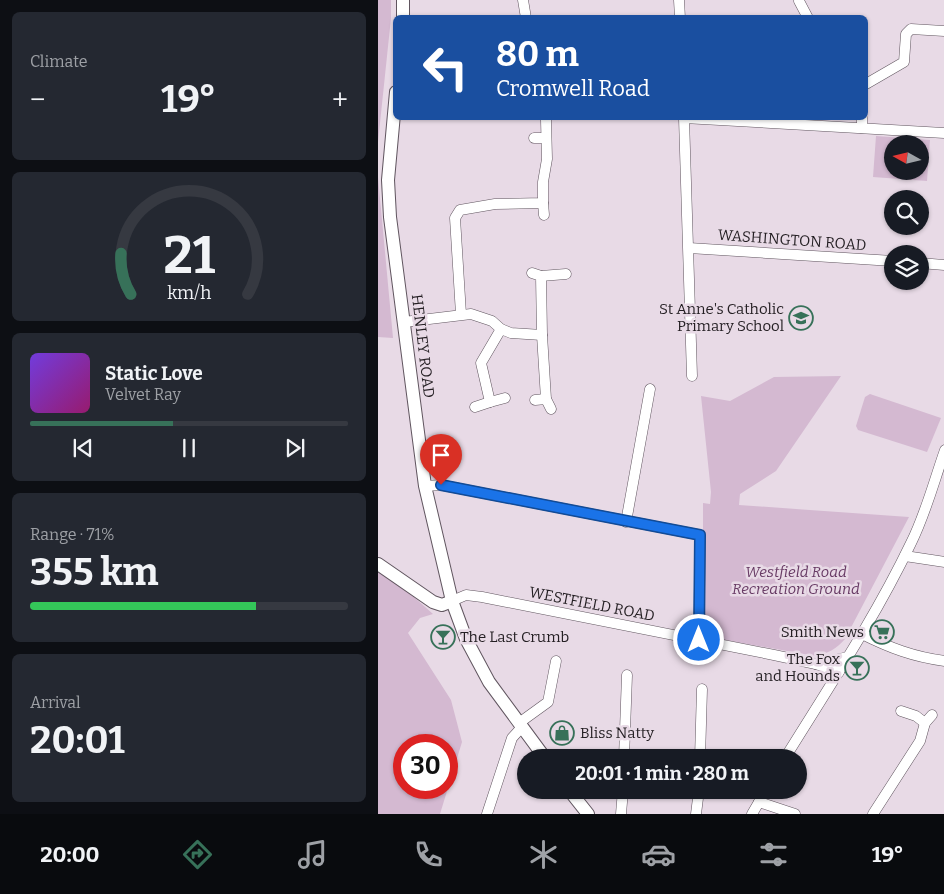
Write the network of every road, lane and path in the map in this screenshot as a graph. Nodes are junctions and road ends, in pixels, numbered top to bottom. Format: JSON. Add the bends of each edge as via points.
{"nodes":[{"id":1,"x":403,"y":0,"type":"edge"},
{"id":2,"x":523,"y":0,"type":"edge"},
{"id":3,"x":679,"y":0,"type":"edge"},
{"id":4,"x":800,"y":1,"type":"edge"},
{"id":5,"x":403,"y":15,"type":"edge"},
{"id":6,"x":526,"y":15,"type":"edge"},
{"id":7,"x":680,"y":15,"type":"edge"},
{"id":8,"x":807,"y":15,"type":"edge"},
{"id":9,"x":944,"y":31,"type":"edge"},
{"id":10,"x":868,"y":83,"type":"edge"},
{"id":11,"x":393,"y":120,"type":"edge"},
{"id":12,"x":546,"y":120,"type":"dead end"},
{"id":13,"x":684,"y":120,"type":"edge"},
{"id":14,"x":755,"y":120,"type":"edge"},
{"id":15,"x":862,"y":123,"type":"edge"},
{"id":16,"x":944,"y":133,"type":"edge"},
{"id":17,"x":534,"y":138,"type":"dead end"},
{"id":18,"x":546,"y":138,"type":"junction"},
{"id":19,"x":543,"y":203,"type":"junction"},
{"id":20,"x":544,"y":215,"type":"dead end"},
{"id":21,"x":688,"y":248,"type":"junction"},
{"id":22,"x":884,"y":261,"type":"edge"},
{"id":23,"x":929,"y":263,"type":"edge"},
{"id":24,"x":944,"y":264,"type":"edge"},
{"id":25,"x":566,"y":274,"type":"dead end"},
{"id":26,"x":461,"y":314,"type":"junction"},
{"id":27,"x":404,"y":322,"type":"junction"},
{"id":28,"x":500,"y":329,"type":"junction"},
{"id":29,"x":542,"y":334,"type":"junction"},
{"id":30,"x":692,"y":376,"type":"dead end"},
{"id":31,"x":650,"y":390,"type":"dead end"},
{"id":32,"x":504,"y":398,"type":"dead end"},
{"id":33,"x":490,"y":402,"type":"junction"},
{"id":34,"x":475,"y":407,"type":"dead end"},
{"id":35,"x":551,"y":408,"type":"dead end"},
{"id":36,"x":944,"y":450,"type":"edge"},
{"id":37,"x":425,"y":486,"type":"junction"},
{"id":38,"x":626,"y":522,"type":"junction"},
{"id":39,"x":905,"y":556,"type":"junction"},
{"id":40,"x":944,"y":562,"type":"edge"},
{"id":41,"x":378,"y":564,"type":"edge"},
{"id":42,"x":452,"y":600,"type":"junction"},
{"id":43,"x":862,"y":634,"type":"junction"},
{"id":44,"x":699,"y":640,"type":"junction"},
{"id":45,"x":848,"y":657,"type":"junction"},
{"id":46,"x":556,"y":661,"type":"dead end"},
{"id":47,"x":944,"y":661,"type":"edge"},
{"id":48,"x":816,"y":664,"type":"junction"},
{"id":49,"x":839,"y":672,"type":"junction"},
{"id":50,"x":627,"y":675,"type":"dead end"},
{"id":51,"x":702,"y":689,"type":"dead end"},
{"id":52,"x":901,"y":711,"type":"dead end"},
{"id":53,"x":520,"y":725,"type":"junction"},
{"id":54,"x":538,"y":749,"type":"edge"},
{"id":55,"x":624,"y":749,"type":"edge"},
{"id":56,"x":700,"y":749,"type":"edge"},
{"id":57,"x":791,"y":749,"type":"edge"},
{"id":58,"x":576,"y":799,"type":"edge"},
{"id":59,"x":622,"y":799,"type":"edge"},
{"id":60,"x":698,"y":799,"type":"edge"},
{"id":61,"x":761,"y":799,"type":"edge"},
{"id":62,"x":759,"y":802,"type":"junction"},
{"id":63,"x":586,"y":813,"type":"edge"},
{"id":64,"x":487,"y":814,"type":"edge"},
{"id":65,"x":621,"y":814,"type":"edge"},
{"id":66,"x":696,"y":814,"type":"edge"},
{"id":67,"x":752,"y":814,"type":"edge"},
{"id":68,"x":795,"y":814,"type":"edge"},
{"id":69,"x":873,"y":814,"type":"edge"}],
"edges":[{"from":1,"to":5,"type":"main road"},
{"from":2,"to":6,"type":"street"},
{"from":3,"to":7,"type":"street"},
{"from":4,"to":8,"type":"street"},
{"from":9,"to":10,"type":"street","via":[[911,29],[906,34],[904,62]]},
{"from":11,"to":27,"type":"main road","name":"HENLEY ROAD","via":[[388,180]]},
{"from":12,"to":18,"type":"street"},
{"from":13,"to":21,"type":"street"},
{"from":14,"to":15,"type":"street"},
{"from":15,"to":16,"type":"street"},
{"from":17,"to":18,"type":"street"},
{"from":18,"to":19,"type":"street"},
{"from":19,"to":20,"type":"street"},
{"from":19,"to":26,"type":"street","via":[[495,204],[460,210],[455,218]]},
{"from":21,"to":22,"type":"street","name":"WASHINGTON ROAD"},
{"from":21,"to":30,"type":"street"},
{"from":23,"to":24,"type":"street"},
{"from":25,"to":29,"type":"street","via":[[536,275]]},
{"from":26,"to":27,"type":"street"},
{"from":26,"to":28,"type":"street","via":[[492,321]]},
{"from":27,"to":37,"type":"main road","name":"HENLEY ROAD"},
{"from":28,"to":29,"type":"street","via":[[520,334]]},
{"from":28,"to":33,"type":"street","via":[[481,363]]},
{"from":29,"to":35,"type":"street","via":[[541,400]]},
{"from":31,"to":38,"type":"street"},
{"from":32,"to":33,"type":"street"},
{"from":33,"to":34,"type":"street"},
{"from":36,"to":39,"type":"street"},
{"from":37,"to":38,"type":"street","via":[[441,485]]},
{"from":37,"to":42,"type":"main road","name":"HENLEY ROAD"},
{"from":38,"to":44,"type":"street","via":[[700,535]]},
{"from":39,"to":40,"type":"street"},
{"from":39,"to":43,"type":"street"},
{"from":41,"to":42,"type":"main road","via":[[433,602],[442,605]]},
{"from":42,"to":44,"type":"street","name":"WESTFIELD ROAD","via":[[466,595],[482,597]]},
{"from":42,"to":53,"type":"main road","name":"HENLEY ROAD","via":[[466,639],[489,682]]},
{"from":43,"to":45,"type":"street"},
{"from":43,"to":47,"type":"street","via":[[900,652]]},
{"from":44,"to":48,"type":"street","name":"WESTFIELD ROAD"},
{"from":45,"to":48,"type":"street","name":"WESTFIELD ROAD"},
{"from":45,"to":49,"type":"street"},
{"from":46,"to":53,"type":"street","via":[[548,702]]},
{"from":48,"to":49,"type":"street","name":"WESTFIELD ROAD"},
{"from":49,"to":57,"type":"street"},
{"from":50,"to":55,"type":"street"},
{"from":51,"to":56,"type":"street"},
{"from":52,"to":69,"type":"street","via":[[928,719],[920,741]]},
{"from":53,"to":54,"type":"main road","name":"HENLEY ROAD"},
{"from":53,"to":64,"type":"street","via":[[512,738]]},
{"from":58,"to":63,"type":"main road"},
{"from":59,"to":65,"type":"street"},
{"from":60,"to":66,"type":"street"},
{"from":61,"to":62,"type":"street"},
{"from":62,"to":67,"type":"street"},
{"from":62,"to":68,"type":"street"}]}
